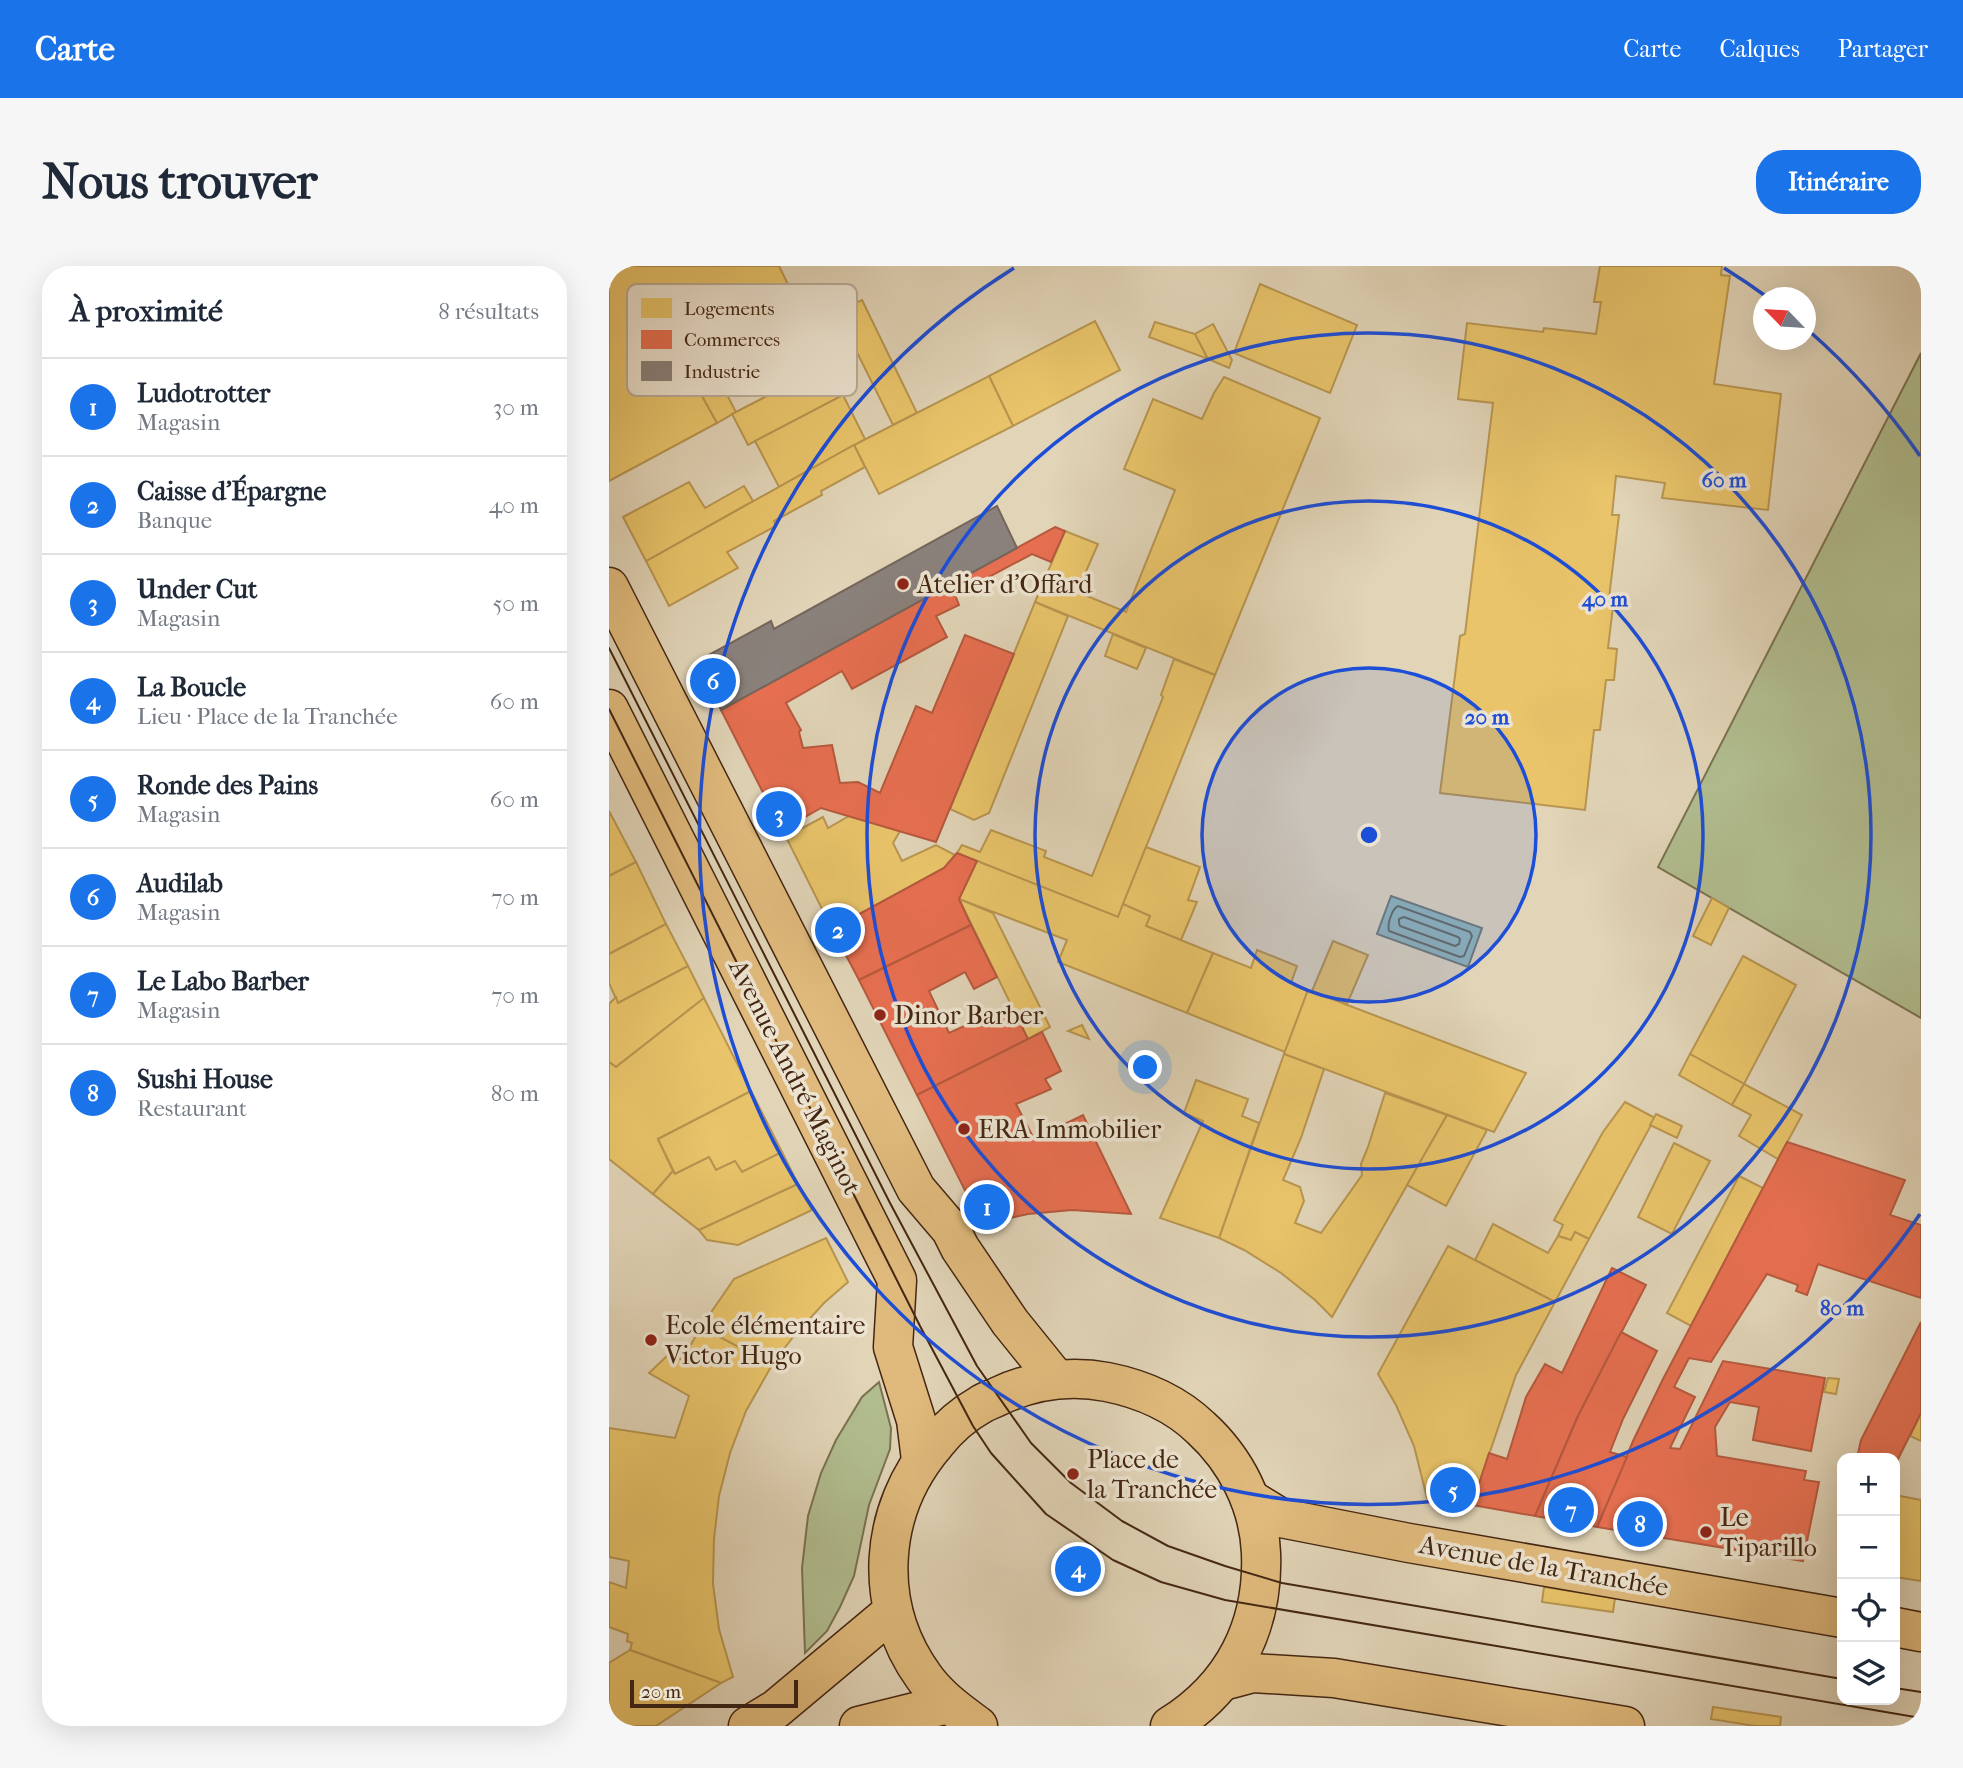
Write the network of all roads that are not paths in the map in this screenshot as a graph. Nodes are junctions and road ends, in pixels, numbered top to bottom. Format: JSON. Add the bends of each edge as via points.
{"nodes":[{"id":1,"x":609,"y":587,"type":"edge"},
{"id":2,"x":609,"y":709,"type":"edge"},
{"id":3,"x":1056,"y":1379,"type":"junction"},
{"id":4,"x":921,"y":1460,"type":"junction"},
{"id":5,"x":1250,"y":1499,"type":"junction"},
{"id":6,"x":894,"y":1611,"type":"junction"},
{"id":7,"x":1837,"y":1617,"type":"edge"},
{"id":8,"x":1900,"y":1628,"type":"edge"},
{"id":9,"x":1921,"y":1632,"type":"edge"},
{"id":10,"x":1223,"y":1681,"type":"junction"},
{"id":11,"x":948,"y":1704,"type":"junction"},
{"id":12,"x":748,"y":1726,"type":"edge"},
{"id":13,"x":859,"y":1726,"type":"edge"},
{"id":14,"x":978,"y":1726,"type":"edge"},
{"id":15,"x":1170,"y":1726,"type":"edge"},
{"id":16,"x":1625,"y":1726,"type":"edge"}],
"edges":[{"from":1,"to":3,"type":"main road","via":[[916,1189],[951,1230],[1010,1322]]},
{"from":2,"to":4,"type":"main road","name":"Avenue André Maginot","via":[[897,1280],[893,1347],[916,1420]]},
{"from":3,"to":4,"type":"main road","via":[[1016,1388],[979,1405],[947,1430]]},
{"from":3,"to":5,"type":"main road","via":[[1126,1385],[1189,1416],[1235,1468]]},
{"from":4,"to":6,"type":"main road","via":[[894,1518],[888,1580]]},
{"from":5,"to":7,"type":"main road","name":"Avenue de la Tranchée","via":[[1281,1518]]},
{"from":5,"to":10,"type":"main road","via":[[1261,1537],[1261,1587],[1257,1613],[1243,1648]]},
{"from":6,"to":11,"type":"main road","via":[[905,1645],[923,1677]]},
{"from":6,"to":12,"type":"main road","via":[[776,1709]]},
{"from":8,"to":9,"type":"main road"},
{"from":10,"to":15,"type":"main road","via":[[1192,1713]]},
{"from":10,"to":16,"type":"main road","via":[[1254,1673],[1334,1678]]},
{"from":11,"to":13,"type":"main road"},
{"from":11,"to":14,"type":"main road"}]}
